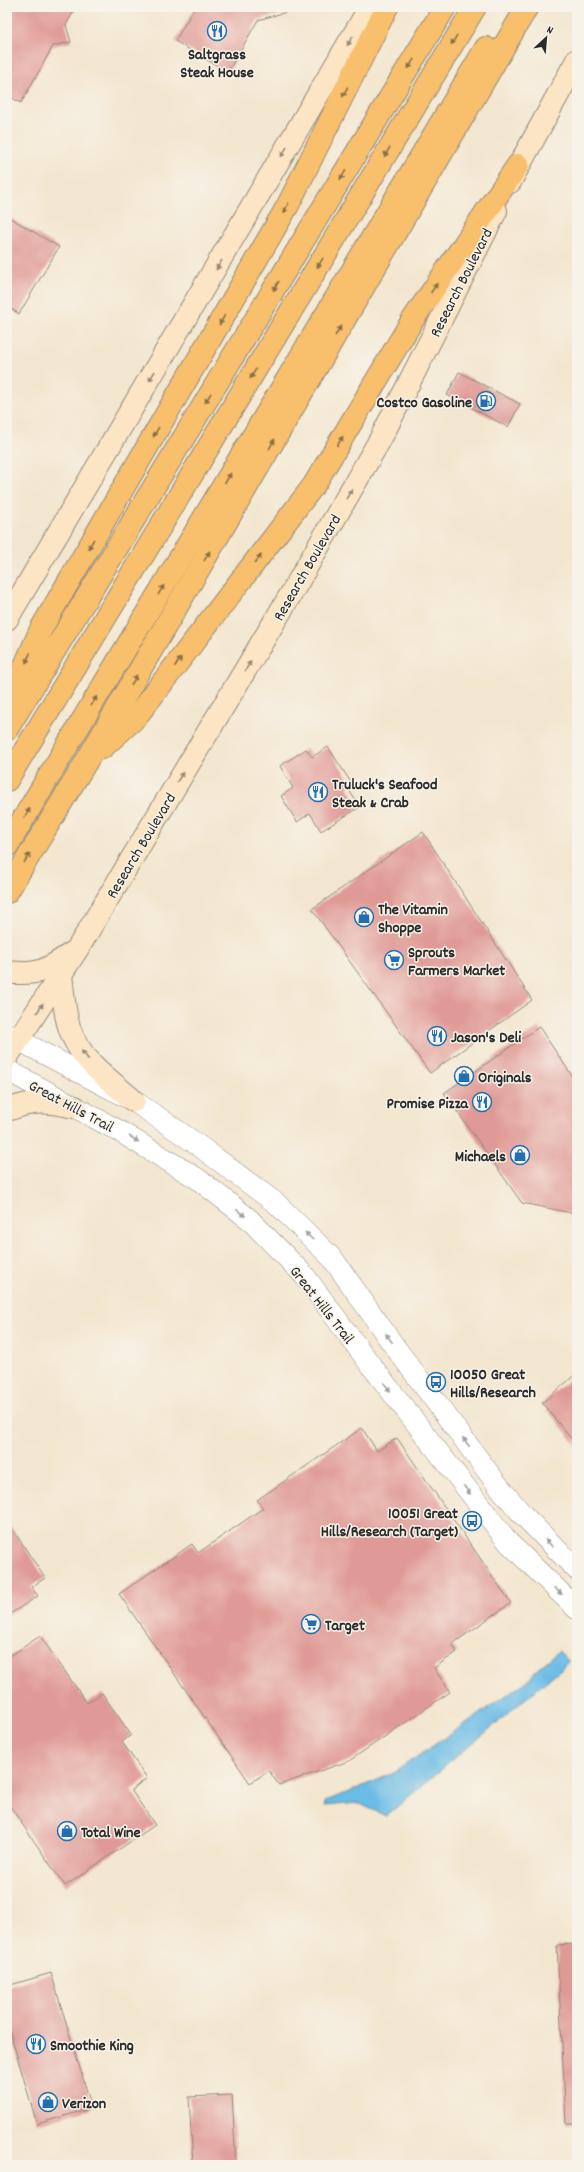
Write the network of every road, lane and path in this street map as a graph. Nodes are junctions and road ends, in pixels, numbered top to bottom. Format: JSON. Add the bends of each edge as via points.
{"nodes":[{"id":1,"x":370,"y":7,"type":"edge"},
{"id":2,"x":387,"y":7,"type":"edge"},
{"id":3,"x":445,"y":7,"type":"edge"},
{"id":4,"x":474,"y":7,"type":"edge"},
{"id":5,"x":510,"y":7,"type":"edge"},
{"id":6,"x":527,"y":7,"type":"edge"},
{"id":7,"x":577,"y":60,"type":"edge"},
{"id":8,"x":518,"y":165,"type":"junction"},
{"id":9,"x":7,"y":619,"type":"edge"},
{"id":10,"x":7,"y":707,"type":"edge"},
{"id":11,"x":7,"y":729,"type":"edge"},
{"id":12,"x":86,"y":762,"type":"junction"},
{"id":13,"x":7,"y":780,"type":"edge"},
{"id":14,"x":7,"y":846,"type":"edge"},
{"id":15,"x":7,"y":892,"type":"edge"},
{"id":16,"x":78,"y":948,"type":"junction"},
{"id":17,"x":7,"y":972,"type":"edge"},
{"id":18,"x":61,"y":975,"type":"junction"},
{"id":19,"x":11,"y":1044,"type":"edge"},
{"id":20,"x":7,"y":1070,"type":"edge"},
{"id":21,"x":134,"y":1101,"type":"junction"},
{"id":22,"x":75,"y":1107,"type":"junction"},
{"id":23,"x":7,"y":1110,"type":"edge"},
{"id":24,"x":577,"y":1570,"type":"edge"},
{"id":25,"x":577,"y":1609,"type":"edge"}],
"edges":[{"from":1,"to":9,"type":"main road","one_way":true},
{"from":2,"to":10,"type":"highway","one_way":true,"via":[[273,232],[41,629]]},
{"from":3,"to":11,"type":"highway","one_way":true},
{"from":4,"to":13,"type":"highway","one_way":true},
{"from":14,"to":5,"type":"highway","one_way":true},
{"from":12,"to":6,"type":"highway","one_way":true},
{"from":7,"to":8,"type":"main road","name":"Research Boulevard"},
{"from":12,"to":8,"type":"highway","one_way":true,"via":[[136,717],[314,485],[412,321]]},
{"from":16,"to":8,"type":"main road","name":"Research Boulevard","one_way":true,"via":[[291,594],[381,438]]},
{"from":15,"to":12,"type":"highway","one_way":true},
{"from":16,"to":17,"type":"main road","via":[[48,969],[26,975]]},
{"from":16,"to":18,"type":"main road","name":"Research Boulevard"},
{"from":19,"to":18,"type":"main road","name":"Research Boulevard","one_way":true},
{"from":21,"to":18,"type":"main road","one_way":true,"via":[[90,1061],[75,1042],[67,1020]]},
{"from":19,"to":21,"type":"street","name":"Great Hills Trail"},
{"from":20,"to":22,"type":"street","name":"Great Hills Trail"},
{"from":24,"to":21,"type":"street","name":"Great Hills Trail","one_way":true,"via":[[522,1514],[497,1484],[392,1344],[333,1259],[276,1204],[204,1149]]},
{"from":22,"to":23,"type":"main road","via":[[46,1101]]},
{"from":22,"to":25,"type":"street","name":"Great Hills Trail","one_way":true,"via":[[198,1179],[249,1219],[304,1275],[376,1373],[509,1543]]}]}
